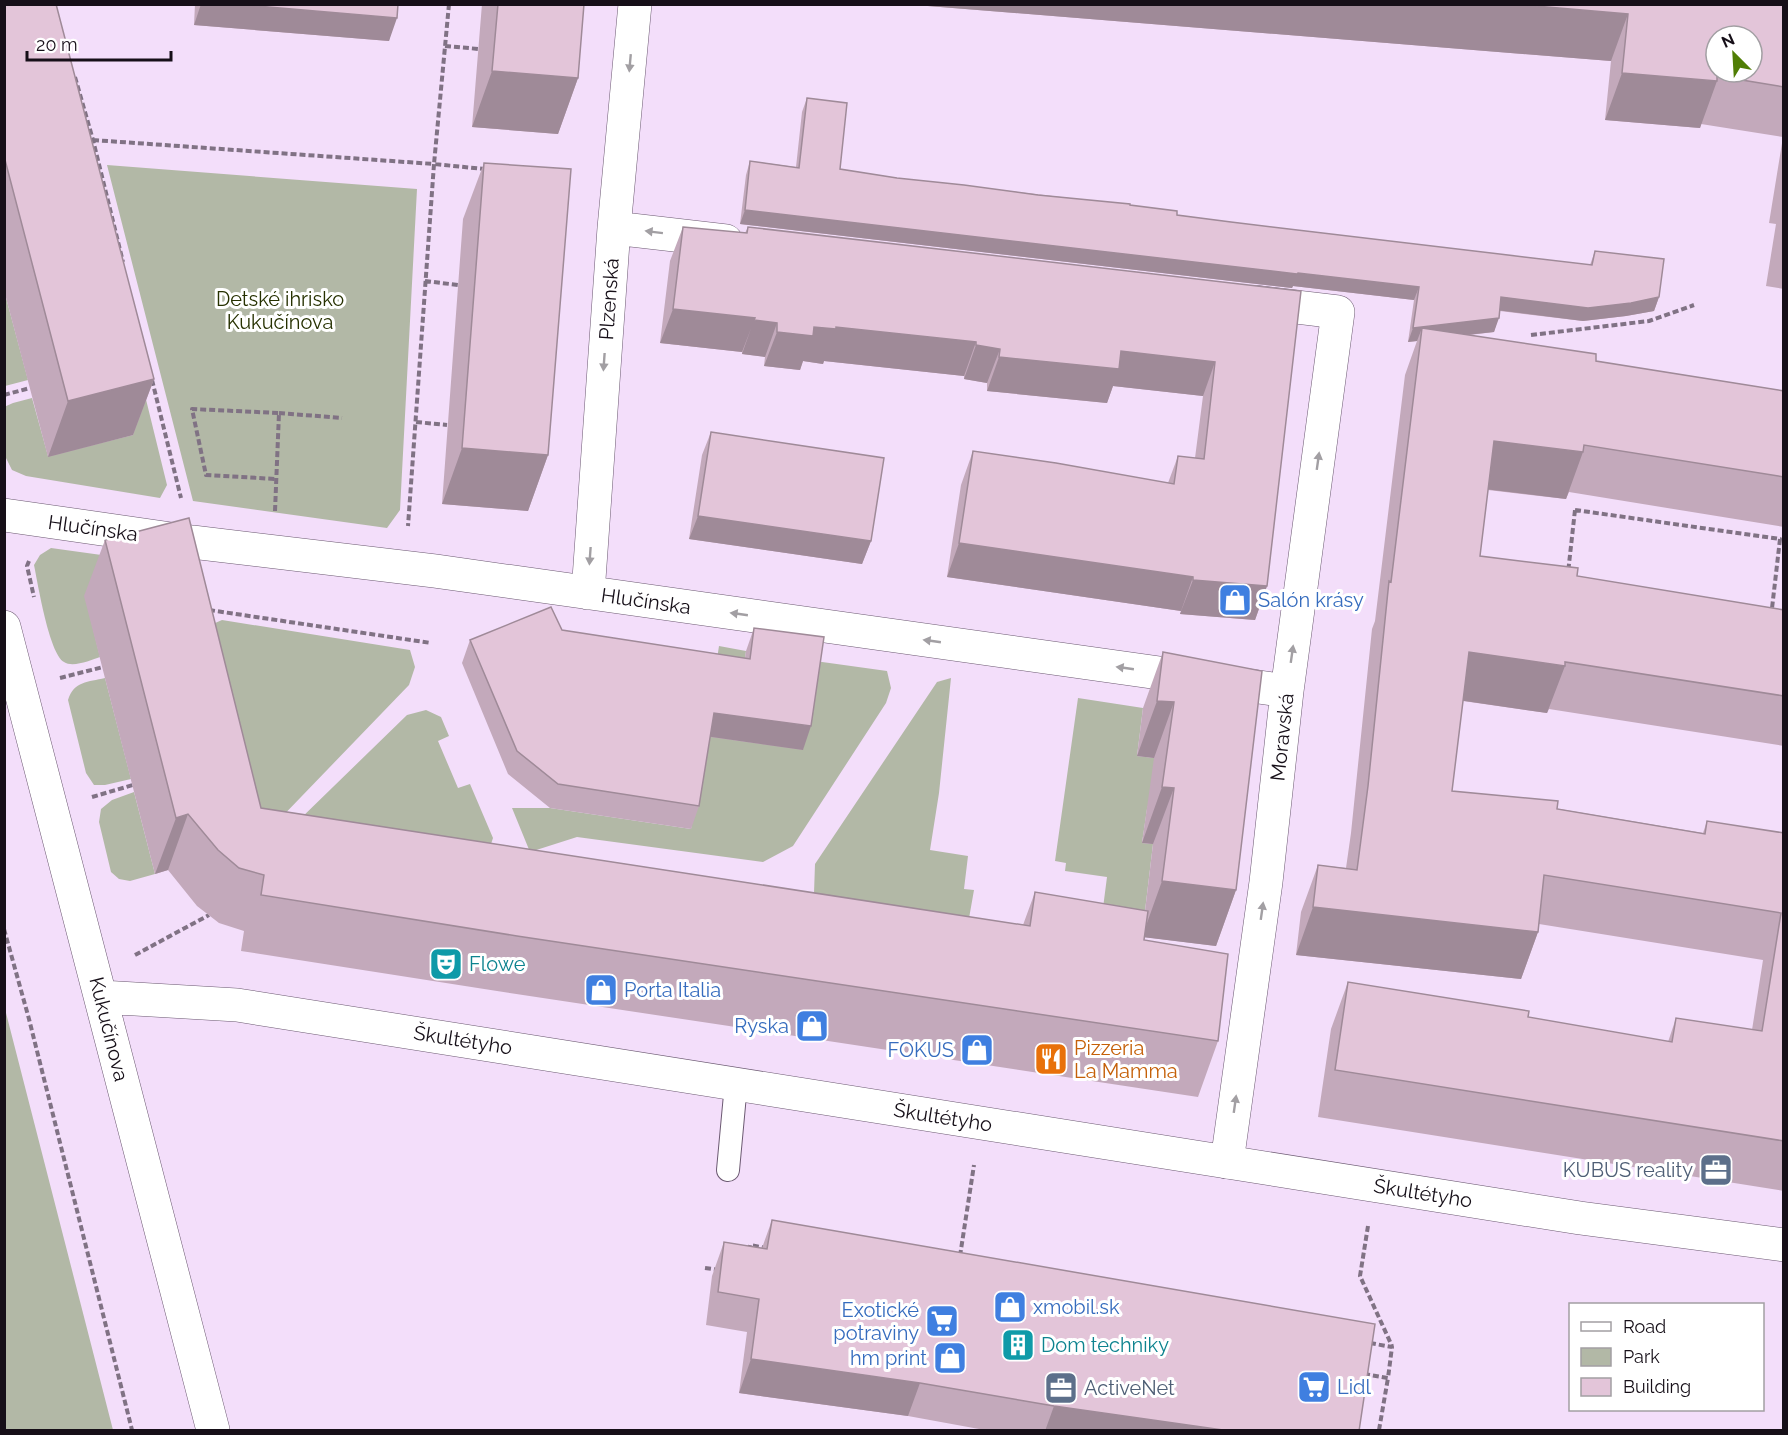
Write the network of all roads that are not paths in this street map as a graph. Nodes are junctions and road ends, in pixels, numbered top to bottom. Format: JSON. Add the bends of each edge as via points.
{"nodes":[{"id":1,"x":635,"y":4,"type":"edge"},
{"id":2,"x":614,"y":228,"type":"junction"},
{"id":3,"x":759,"y":245,"type":"edge"},
{"id":4,"x":1220,"y":298,"type":"edge"},
{"id":5,"x":4,"y":515,"type":"edge"},
{"id":6,"x":588,"y":593,"type":"junction"},
{"id":7,"x":4,"y":627,"type":"edge"},
{"id":8,"x":1287,"y":691,"type":"junction"},
{"id":9,"x":101,"y":997,"type":"junction"},
{"id":10,"x":736,"y":1084,"type":"junction"},
{"id":11,"x":1227,"y":1162,"type":"junction"},
{"id":12,"x":728,"y":1170,"type":"dead end"},
{"id":13,"x":1784,"y":1245,"type":"edge"},
{"id":14,"x":213,"y":1431,"type":"edge"}],
"edges":[{"from":1,"to":2,"type":"street","name":"Plzenská","one_way":true},
{"from":3,"to":2,"type":"street","one_way":true},
{"from":2,"to":6,"type":"street","name":"Plzenská","one_way":true},
{"from":8,"to":4,"type":"street","name":"Moravská","one_way":true,"via":[[1338,312]]},
{"from":5,"to":6,"type":"street","name":"Hlučínska"},
{"from":8,"to":6,"type":"street","name":"Hlučínska","one_way":true},
{"from":7,"to":9,"type":"street","name":"Kukučínova"},
{"from":11,"to":8,"type":"street","name":"Moravská","one_way":true,"via":[[1266,882]]},
{"from":9,"to":10,"type":"street","name":"Škultétyho","via":[[237,1005]]},
{"from":9,"to":14,"type":"street","name":"Kukučínova"},
{"from":10,"to":11,"type":"street","name":"Škultétyho"},
{"from":10,"to":12,"type":"lane"},
{"from":11,"to":13,"type":"street","name":"Škultétyho","via":[[1580,1218]]}]}
